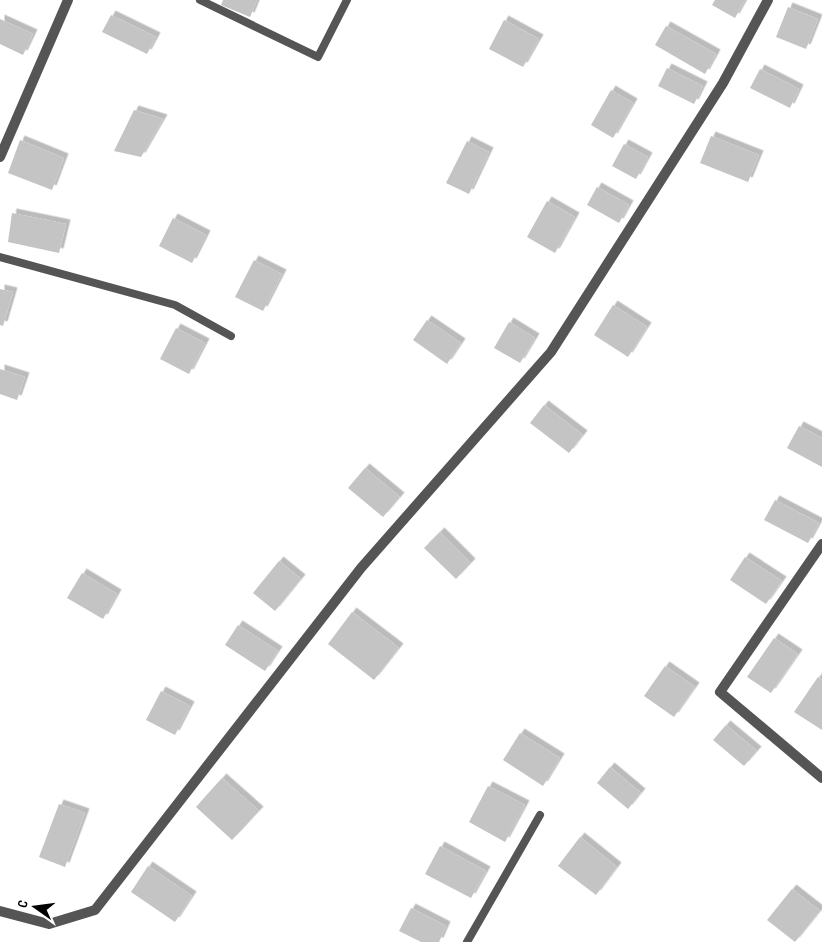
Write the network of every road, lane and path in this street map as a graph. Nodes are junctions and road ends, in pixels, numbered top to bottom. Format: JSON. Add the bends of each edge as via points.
{"nodes":[{"id":1,"x":68,"y":0,"type":"edge"},
{"id":2,"x":200,"y":0,"type":"edge"},
{"id":3,"x":347,"y":0,"type":"edge"},
{"id":4,"x":768,"y":0,"type":"edge"},
{"id":5,"x":0,"y":157,"type":"edge"},
{"id":6,"x":0,"y":257,"type":"edge"},
{"id":7,"x":231,"y":336,"type":"dead end"},
{"id":8,"x":822,"y":544,"type":"edge"},
{"id":9,"x":822,"y":778,"type":"edge"},
{"id":10,"x":540,"y":815,"type":"dead end"},
{"id":11,"x":0,"y":911,"type":"edge"},
{"id":12,"x":468,"y":942,"type":"edge"}],
"edges":[{"from":1,"to":5,"type":"street"},
{"from":2,"to":3,"type":"lane","via":[[318,57]]},
{"from":4,"to":11,"type":"street","via":[[723,83],[550,352],[361,568],[95,910],[50,924]]},
{"from":6,"to":7,"type":"lane","via":[[175,306]]},
{"from":8,"to":9,"type":"street","via":[[720,692]]},
{"from":10,"to":12,"type":"lane"}]}
